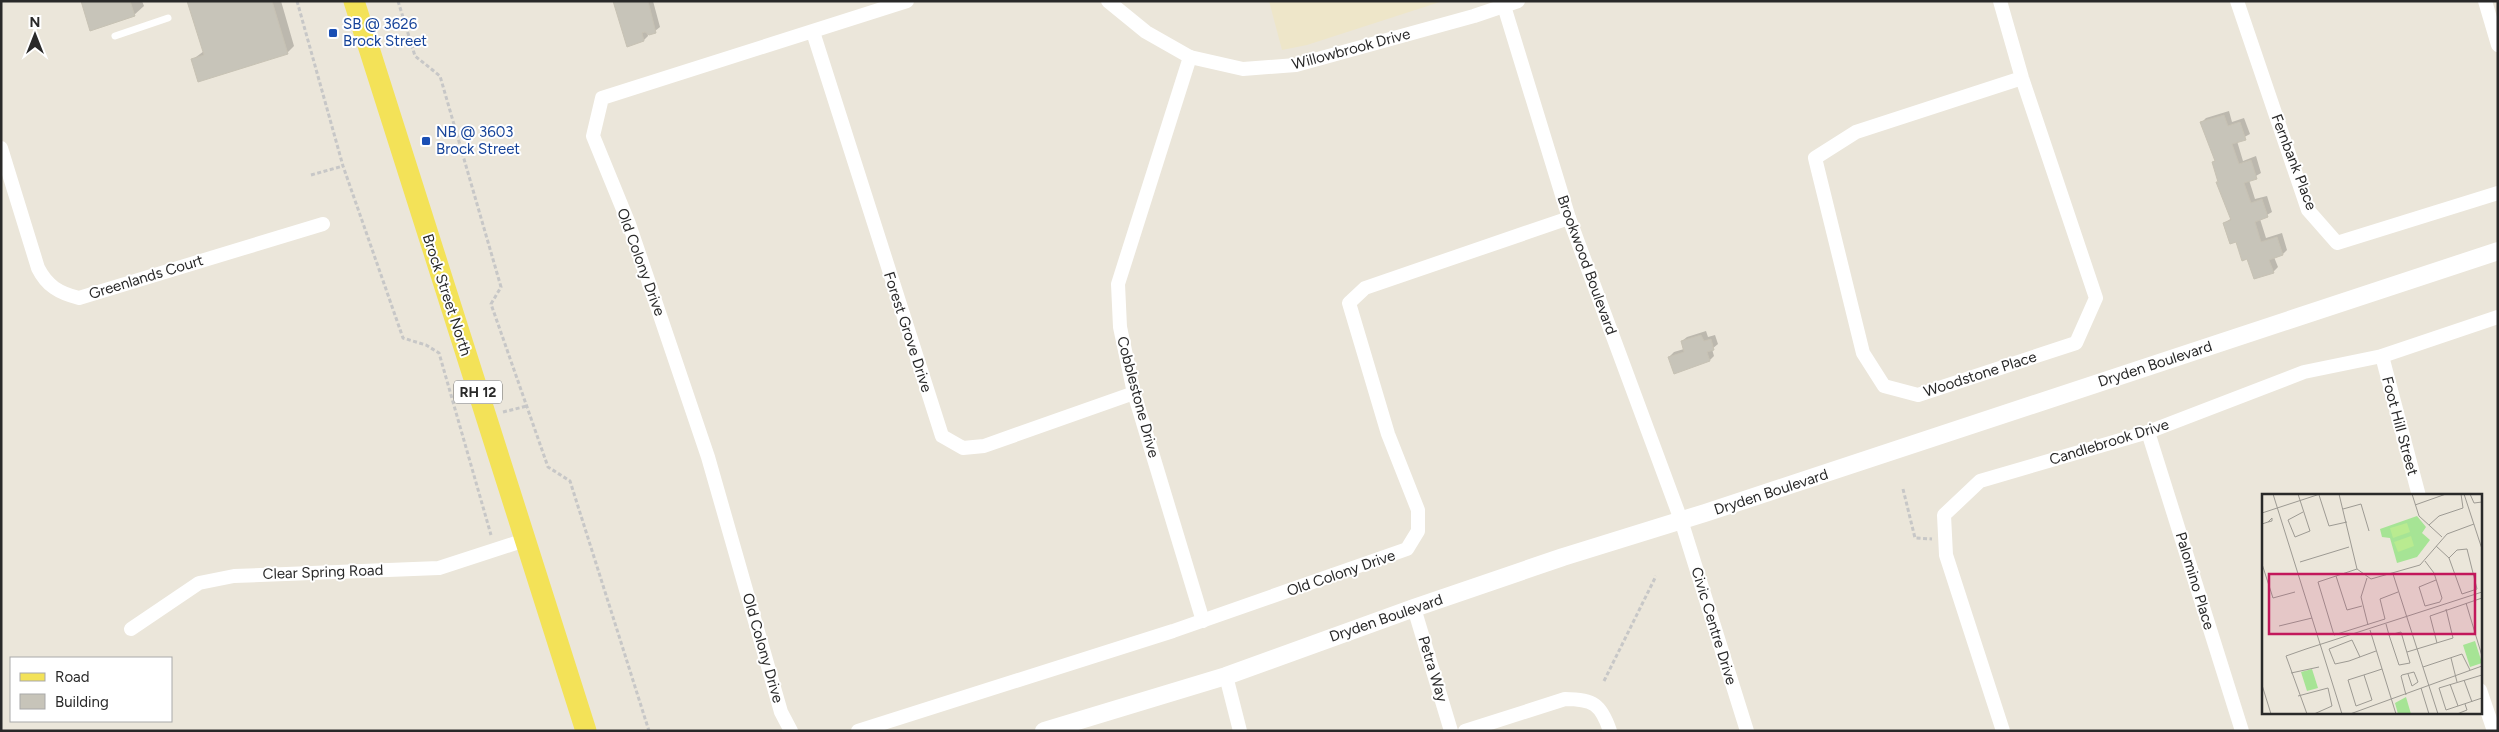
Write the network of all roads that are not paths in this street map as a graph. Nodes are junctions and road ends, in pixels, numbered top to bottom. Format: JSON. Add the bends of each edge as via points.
{"nodes":[{"id":1,"x":354,"y":1,"type":"edge"},
{"id":2,"x":907,"y":1,"type":"edge"},
{"id":3,"x":1108,"y":1,"type":"edge"},
{"id":4,"x":1518,"y":1,"type":"edge"},
{"id":5,"x":2000,"y":1,"type":"edge"},
{"id":6,"x":2237,"y":1,"type":"edge"},
{"id":7,"x":2485,"y":1,"type":"edge"},
{"id":8,"x":1504,"y":6,"type":"junction"},
{"id":9,"x":168,"y":18,"type":"dead end"},
{"id":10,"x":814,"y":32,"type":"junction"},
{"id":11,"x":115,"y":36,"type":"dead end"},
{"id":12,"x":2498,"y":45,"type":"edge"},
{"id":13,"x":1190,"y":57,"type":"junction"},
{"id":14,"x":2022,"y":78,"type":"junction"},
{"id":15,"x":2,"y":151,"type":"edge"},
{"id":16,"x":2498,"y":193,"type":"edge"},
{"id":17,"x":1569,"y":218,"type":"junction"},
{"id":18,"x":322,"y":224,"type":"dead end"},
{"id":19,"x":2498,"y":251,"type":"edge"},
{"id":20,"x":2498,"y":317,"type":"edge"},
{"id":21,"x":2382,"y":356,"type":"junction"},
{"id":22,"x":1134,"y":393,"type":"junction"},
{"id":23,"x":2148,"y":432,"type":"junction"},
{"id":24,"x":2418,"y":494,"type":"edge"},
{"id":25,"x":1681,"y":520,"type":"junction"},
{"id":26,"x":525,"y":540,"type":"junction"},
{"id":27,"x":1414,"y":608,"type":"junction"},
{"id":28,"x":1203,"y":621,"type":"junction"},
{"id":29,"x":132,"y":629,"type":"dead end"},
{"id":30,"x":1226,"y":676,"type":"junction"},
{"id":31,"x":2482,"y":696,"type":"edge"},
{"id":32,"x":586,"y":731,"type":"edge"},
{"id":33,"x":791,"y":731,"type":"edge"},
{"id":34,"x":858,"y":731,"type":"edge"},
{"id":35,"x":1044,"y":731,"type":"edge"},
{"id":36,"x":1240,"y":731,"type":"edge"},
{"id":37,"x":1451,"y":731,"type":"edge"},
{"id":38,"x":1465,"y":731,"type":"edge"},
{"id":39,"x":1610,"y":731,"type":"edge"},
{"id":40,"x":1747,"y":731,"type":"edge"},
{"id":41,"x":2003,"y":731,"type":"edge"},
{"id":42,"x":2242,"y":731,"type":"edge"},
{"id":43,"x":2494,"y":731,"type":"edge"}],
"edges":[{"from":1,"to":26,"type":"main road","name":"Brock Street North","number":"RH 12"},
{"from":2,"to":10,"type":"street","name":"Old Colony Drive"},
{"from":3,"to":13,"type":"street","name":"Willowbrook Drive","via":[[1146,32]]},
{"from":4,"to":8,"type":"street","name":"Willowbrook Drive"},
{"from":5,"to":14,"type":"street","name":"Woodstone Place"},
{"from":6,"to":16,"type":"street","name":"Fernbank Place","via":[[2308,210],[2337,243]]},
{"from":7,"to":12,"type":"street"},
{"from":8,"to":13,"type":"street","name":"Willowbrook Drive","via":[[1296,65],[1243,69]]},
{"from":8,"to":17,"type":"street","name":"Brookwood Boulevard"},
{"from":9,"to":11,"type":"lane"},
{"from":10,"to":22,"type":"street","name":"Forest Grove Drive","via":[[942,436],[963,448],[984,446]]},
{"from":10,"to":33,"type":"street","name":"Old Colony Drive","via":[[602,98],[593,136],[629,224],[708,456],[781,712]]},
{"from":13,"to":22,"type":"street","name":"Cobblestone Drive","via":[[1118,284],[1120,327]]},
{"from":14,"to":14,"type":"street","name":"Woodstone Place","via":[[1856,132],[1815,158],[1864,353],[1884,386],[1918,394],[2076,343],[2096,298]]},
{"from":15,"to":18,"type":"street","name":"Greenlands Court","via":[[44,280],[54,289],[79,298]]},
{"from":17,"to":25,"type":"street","name":"Brookwood Boulevard"},
{"from":17,"to":28,"type":"street","name":"Old Colony Drive","via":[[1365,288],[1349,303],[1388,434],[1418,510],[1418,531],[1407,549]]},
{"from":19,"to":25,"type":"street","name":"Dryden Boulevard"},
{"from":20,"to":21,"type":"street","name":"Candlebrook Drive"},
{"from":21,"to":23,"type":"street","name":"Candlebrook Drive","via":[[2304,372]]},
{"from":21,"to":24,"type":"street","name":"Foot Hill Street"},
{"from":22,"to":28,"type":"street","name":"Cobblestone Drive"},
{"from":23,"to":41,"type":"street","name":"Candlebrook Drive","via":[[1980,481],[1944,515],[1946,554]]},
{"from":23,"to":42,"type":"street","name":"Palomino Place"},
{"from":25,"to":27,"type":"street","name":"Dryden Boulevard"},
{"from":25,"to":40,"type":"street","name":"Civic Centre Drive"},
{"from":26,"to":29,"type":"street","name":"Clear Spring Road","via":[[439,568],[234,576],[199,583]]},
{"from":26,"to":32,"type":"main road","name":"Brock Street North","number":"RH 12"},
{"from":27,"to":30,"type":"street","name":"Dryden Boulevard"},
{"from":27,"to":37,"type":"street","name":"Petra Way"},
{"from":28,"to":34,"type":"street","name":"Old Colony Drive"},
{"from":30,"to":35,"type":"street","name":"Dryden Boulevard"},
{"from":30,"to":36,"type":"street"},
{"from":31,"to":43,"type":"street"},
{"from":38,"to":39,"type":"street","via":[[1566,699],[1583,699],[1600,708]]}]}
